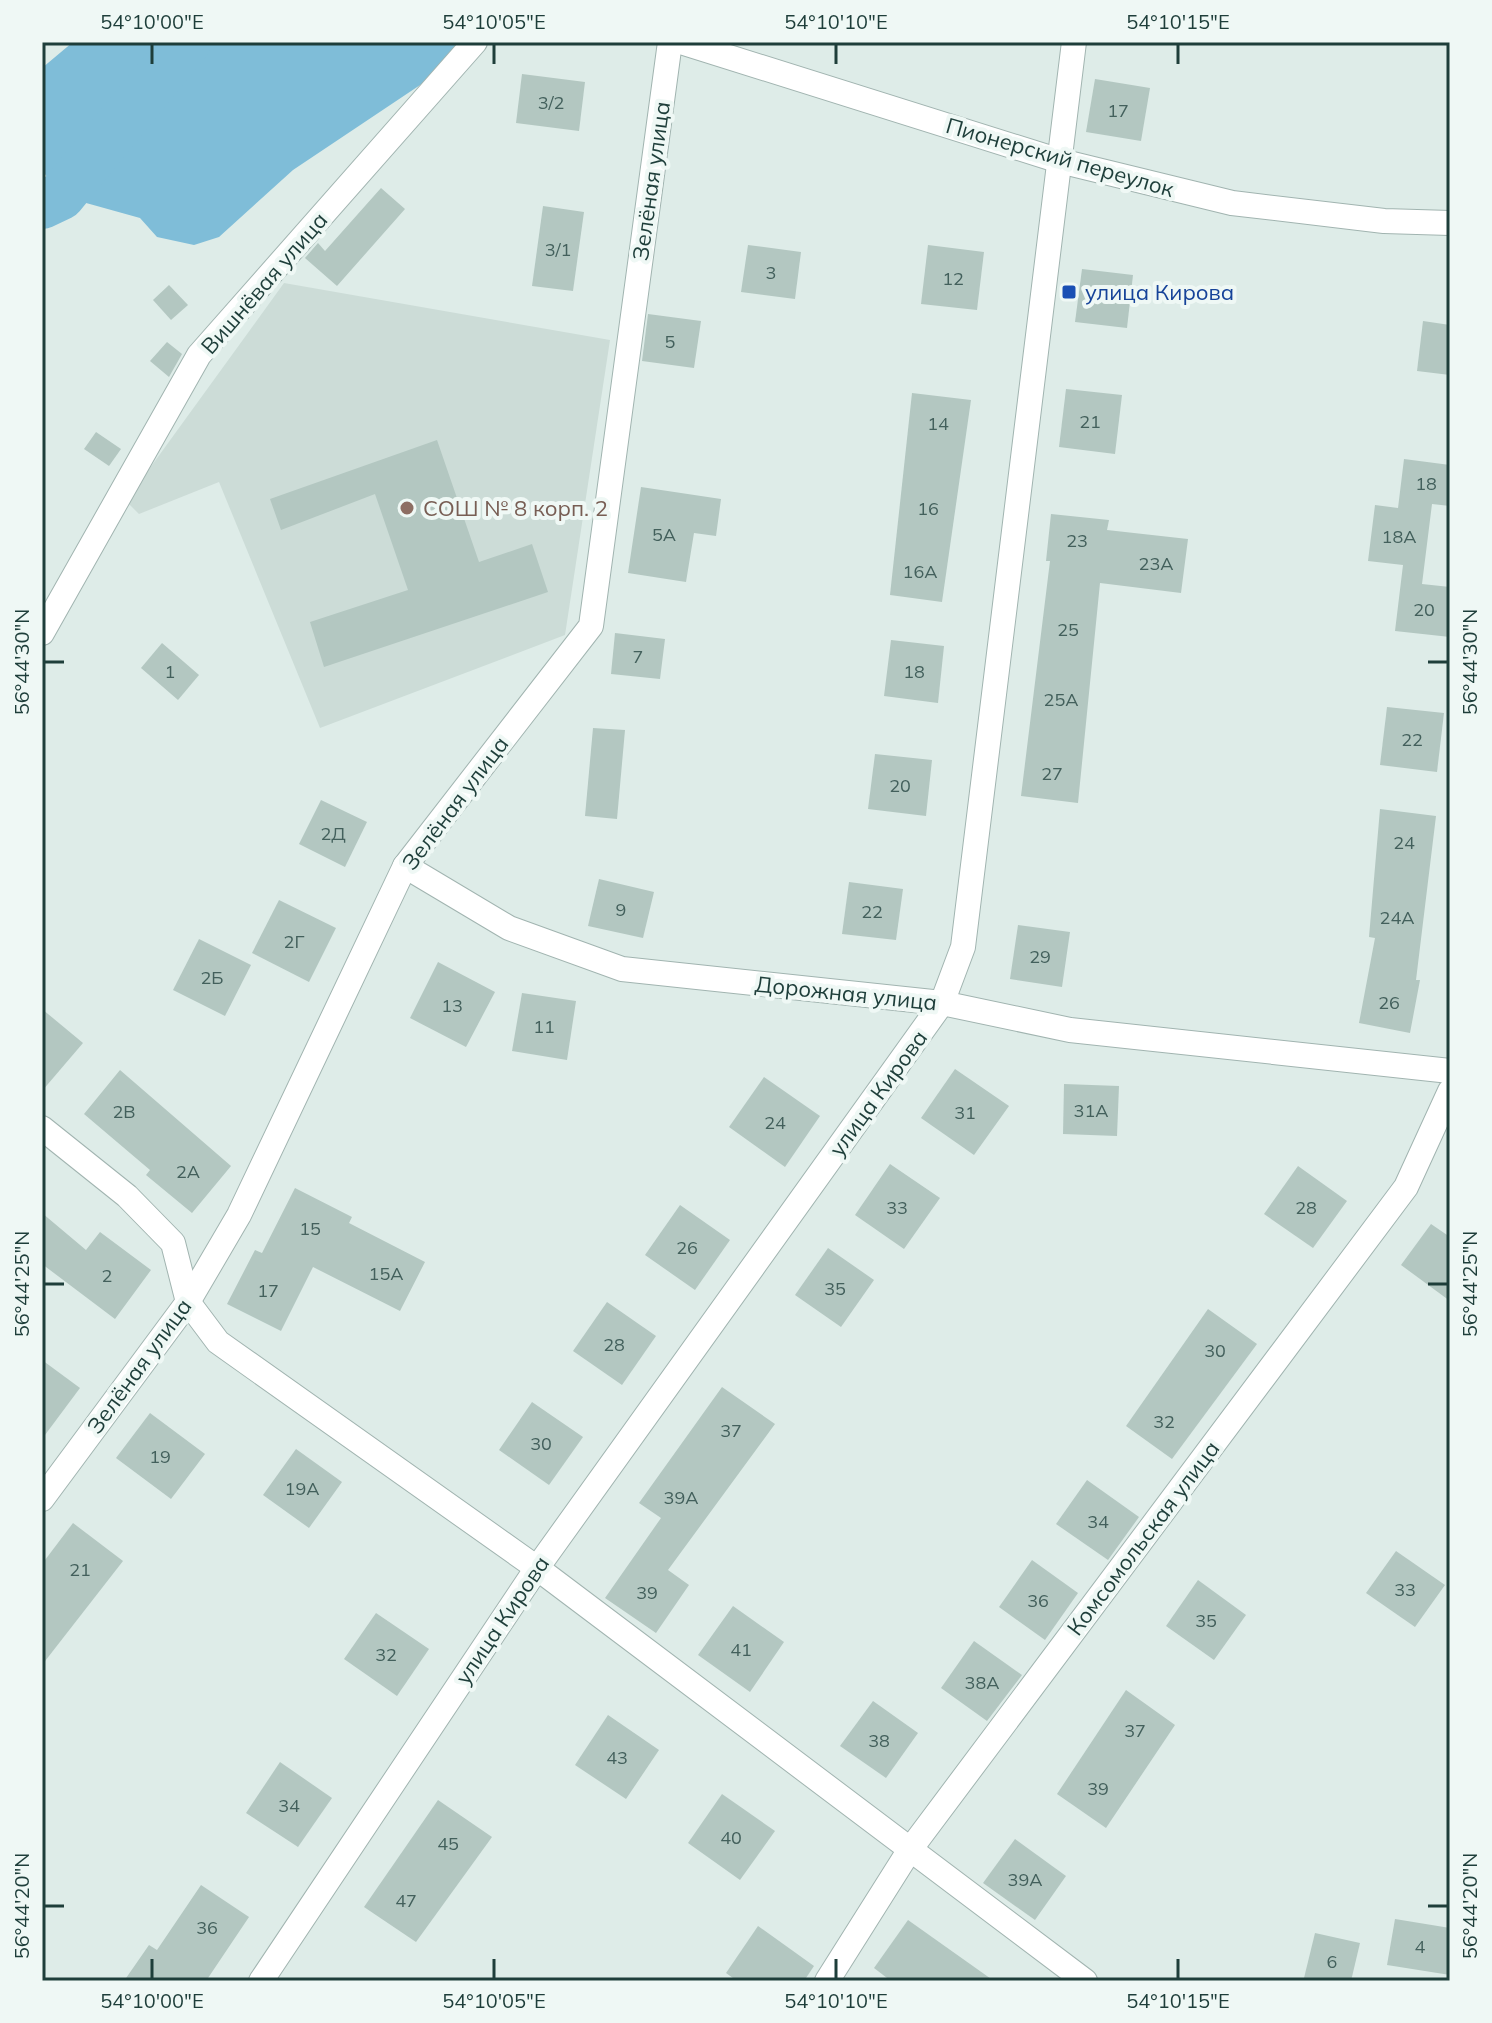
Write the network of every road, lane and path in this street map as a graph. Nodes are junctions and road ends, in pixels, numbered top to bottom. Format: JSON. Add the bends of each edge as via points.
{"nodes":[{"id":1,"x":475,"y":42,"type":"edge"},
{"id":2,"x":670,"y":42,"type":"edge"},
{"id":3,"x":681,"y":42,"type":"edge"},
{"id":4,"x":1074,"y":42,"type":"edge"},
{"id":5,"x":1060,"y":161,"type":"junction"},
{"id":6,"x":1450,"y":223,"type":"edge"},
{"id":7,"x":42,"y":633,"type":"edge"},
{"id":8,"x":405,"y":866,"type":"junction"},
{"id":9,"x":942,"y":1003,"type":"junction"},
{"id":10,"x":1450,"y":1071,"type":"edge"},
{"id":11,"x":1450,"y":1091,"type":"edge"},
{"id":12,"x":42,"y":1128,"type":"edge"},
{"id":13,"x":188,"y":1302,"type":"junction"},
{"id":14,"x":42,"y":1499,"type":"edge"},
{"id":15,"x":537,"y":1568,"type":"junction"},
{"id":16,"x":909,"y":1851,"type":"junction"},
{"id":17,"x":261,"y":1981,"type":"edge"},
{"id":18,"x":827,"y":1981,"type":"edge"},
{"id":19,"x":1085,"y":1981,"type":"edge"}],
"edges":[{"from":1,"to":7,"type":"street","name":"Вишнёвая улица","via":[[199,355]]},
{"from":2,"to":8,"type":"street","name":"Зелёная улица","via":[[591,626]]},
{"from":3,"to":5,"type":"street","name":"Пионерский переулок"},
{"from":4,"to":5,"type":"street","name":"улица Кирова"},
{"from":5,"to":6,"type":"street","name":"Пионерский переулок","via":[[1232,203],[1384,221]]},
{"from":5,"to":9,"type":"street","name":"улица Кирова","via":[[963,947]]},
{"from":8,"to":9,"type":"street","name":"Дорожная улица","via":[[509,928],[622,969]]},
{"from":8,"to":13,"type":"street","name":"Зелёная улица","via":[[239,1215]]},
{"from":9,"to":10,"type":"street","name":"Дорожная улица","via":[[1070,1030]]},
{"from":9,"to":15,"type":"street","name":"улица Кирова"},
{"from":11,"to":16,"type":"street","name":"Комсомольская улица","via":[[1406,1187]]},
{"from":12,"to":13,"type":"street","via":[[127,1196],[173,1243]]},
{"from":13,"to":14,"type":"street","name":"Зелёная улица"},
{"from":13,"to":15,"type":"street","via":[[218,1342]]},
{"from":15,"to":16,"type":"street"},
{"from":15,"to":17,"type":"street","name":"улица Кирова"},
{"from":16,"to":18,"type":"street","name":"Комсомольская улица"},
{"from":16,"to":19,"type":"street"}]}
